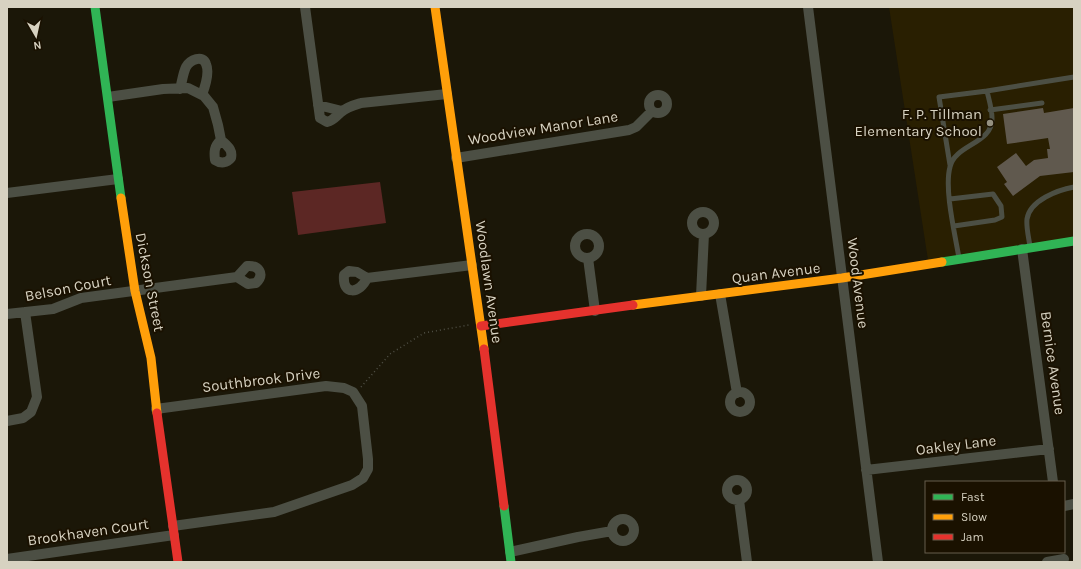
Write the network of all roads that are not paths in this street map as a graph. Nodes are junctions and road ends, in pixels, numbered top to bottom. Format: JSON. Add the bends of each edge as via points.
{"nodes":[{"id":1,"x":95,"y":7,"type":"edge"},
{"id":2,"x":305,"y":7,"type":"edge"},
{"id":3,"x":435,"y":7,"type":"edge"},
{"id":4,"x":808,"y":7,"type":"edge"},
{"id":5,"x":1074,"y":77,"type":"edge"},
{"id":6,"x":180,"y":89,"type":"junction"},
{"id":7,"x":987,"y":91,"type":"junction"},
{"id":8,"x":447,"y":94,"type":"junction"},
{"id":9,"x":202,"y":95,"type":"junction"},
{"id":10,"x":108,"y":97,"type":"junction"},
{"id":11,"x":1042,"y":103,"type":"dead end"},
{"id":12,"x":990,"y":110,"type":"junction"},
{"id":13,"x":652,"y":111,"type":"dead end"},
{"id":14,"x":221,"y":140,"type":"dead end"},
{"id":15,"x":456,"y":158,"type":"junction"},
{"id":16,"x":950,"y":165,"type":"junction"},
{"id":17,"x":118,"y":179,"type":"junction"},
{"id":18,"x":1074,"y":188,"type":"edge"},
{"id":19,"x":7,"y":193,"type":"edge"},
{"id":20,"x":950,"y":199,"type":"junction"},
{"id":21,"x":954,"y":226,"type":"junction"},
{"id":22,"x":704,"y":234,"type":"dead end"},
{"id":23,"x":1074,"y":241,"type":"edge"},
{"id":24,"x":1026,"y":248,"type":"junction"},
{"id":25,"x":588,"y":258,"type":"dead end"},
{"id":26,"x":959,"y":259,"type":"junction"},
{"id":27,"x":472,"y":265,"type":"junction"},
{"id":28,"x":237,"y":278,"type":"dead end"},
{"id":29,"x":367,"y":278,"type":"dead end"},
{"id":30,"x":842,"y":278,"type":"junction"},
{"id":31,"x":135,"y":291,"type":"junction"},
{"id":32,"x":720,"y":294,"type":"junction"},
{"id":33,"x":701,"y":296,"type":"junction"},
{"id":34,"x":595,"y":311,"type":"junction"},
{"id":35,"x":25,"y":312,"type":"junction"},
{"id":36,"x":7,"y":314,"type":"edge"},
{"id":37,"x":481,"y":324,"type":"junction"},
{"id":38,"x":738,"y":393,"type":"dead end"},
{"id":39,"x":355,"y":395,"type":"joint"},
{"id":40,"x":156,"y":409,"type":"junction"},
{"id":41,"x":7,"y":421,"type":"edge"},
{"id":42,"x":1049,"y":449,"type":"junction"},
{"id":43,"x":866,"y":470,"type":"junction"},
{"id":44,"x":1053,"y":481,"type":"edge"},
{"id":45,"x":739,"y":500,"type":"dead end"},
{"id":46,"x":174,"y":530,"type":"junction"},
{"id":47,"x":612,"y":532,"type":"dead end"},
{"id":48,"x":510,"y":557,"type":"edge"},
{"id":49,"x":1064,"y":558,"type":"edge"},
{"id":50,"x":7,"y":559,"type":"edge"},
{"id":51,"x":178,"y":562,"type":"edge"},
{"id":52,"x":747,"y":562,"type":"edge"},
{"id":53,"x":878,"y":562,"type":"edge"},
{"id":54,"x":1047,"y":562,"type":"edge"}],
"edges":[{"from":1,"to":10,"type":"street","name":"Dickson Street"},
{"from":2,"to":8,"type":"street","via":[[320,118],[327,122],[333,120],[348,107],[361,103]]},
{"from":3,"to":8,"type":"street","name":"Woodlawn Avenue"},
{"from":4,"to":30,"type":"street","name":"Wood Avenue"},
{"from":5,"to":7,"type":"lane"},
{"from":6,"to":9,"type":"street","via":[[188,88]]},
{"from":6,"to":9,"type":"street","via":[[186,67],[191,61],[204,60],[207,64],[207,73]]},
{"from":6,"to":10,"type":"street"},
{"from":7,"to":12,"type":"lane"},
{"from":7,"to":16,"type":"lane","via":[[939,97]]},
{"from":8,"to":15,"type":"street","name":"Woodlawn Avenue"},
{"from":9,"to":14,"type":"street","via":[[213,107]]},
{"from":10,"to":17,"type":"street","name":"Dickson Street"},
{"from":11,"to":12,"type":"lane"},
{"from":12,"to":16,"type":"lane","via":[[990,129],[955,157]]},
{"from":13,"to":15,"type":"street","name":"Woodview Manor Lane","via":[[636,127],[629,130]]},
{"from":15,"to":27,"type":"street","name":"Woodlawn Avenue"},
{"from":16,"to":20,"type":"lane"},
{"from":17,"to":19,"type":"street"},
{"from":17,"to":31,"type":"street","name":"Dickson Street"},
{"from":18,"to":24,"type":"lane","via":[[1044,197],[1033,208],[1027,218]]},
{"from":20,"to":21,"type":"lane"},
{"from":20,"to":21,"type":"lane","via":[[993,194],[1001,206],[1002,216],[995,220]]},
{"from":21,"to":26,"type":"lane"},
{"from":22,"to":33,"type":"street"},
{"from":23,"to":24,"type":"street","name":"Quan Avenue"},
{"from":24,"to":26,"type":"street","name":"Quan Avenue"},
{"from":24,"to":42,"type":"street","name":"Bernice Avenue"},
{"from":25,"to":34,"type":"street"},
{"from":26,"to":30,"type":"street","name":"Quan Avenue"},
{"from":27,"to":29,"type":"street"},
{"from":27,"to":37,"type":"street","name":"Woodlawn Avenue"},
{"from":28,"to":31,"type":"street","name":"Belson Court"},
{"from":30,"to":32,"type":"street","name":"Quan Avenue"},
{"from":30,"to":43,"type":"street","name":"Wood Avenue"},
{"from":31,"to":35,"type":"street","name":"Belson Court","via":[[81,298],[53,309]]},
{"from":31,"to":40,"type":"street","name":"Dickson Street","via":[[151,358]]},
{"from":32,"to":33,"type":"street","name":"Quan Avenue"},
{"from":32,"to":38,"type":"street"},
{"from":33,"to":34,"type":"street","name":"Quan Avenue"},
{"from":34,"to":37,"type":"street","name":"Quan Avenue"},
{"from":35,"to":36,"type":"street","name":"Belson Court"},
{"from":35,"to":41,"type":"street","via":[[38,397],[31,412],[23,418]]},
{"from":37,"to":48,"type":"street","name":"Woodlawn Avenue"},
{"from":39,"to":40,"type":"street","name":"Southbrook Drive","via":[[344,388],[326,386]]},
{"from":39,"to":46,"type":"street","name":"Brookhaven Court","via":[[362,406],[368,459],[368,470],[363,478],[352,485],[274,512]]},
{"from":40,"to":46,"type":"street","name":"Dickson Street"},
{"from":42,"to":43,"type":"street","name":"Oakley Lane"},
{"from":42,"to":44,"type":"street","name":"Bernice Avenue"},
{"from":43,"to":53,"type":"street","name":"Wood Avenue"},
{"from":45,"to":52,"type":"street"},
{"from":46,"to":50,"type":"street","name":"Brookhaven Court"},
{"from":46,"to":51,"type":"street","name":"Dickson Street"},
{"from":47,"to":48,"type":"street","via":[[578,537]]},
{"from":49,"to":54,"type":"street"}]}
